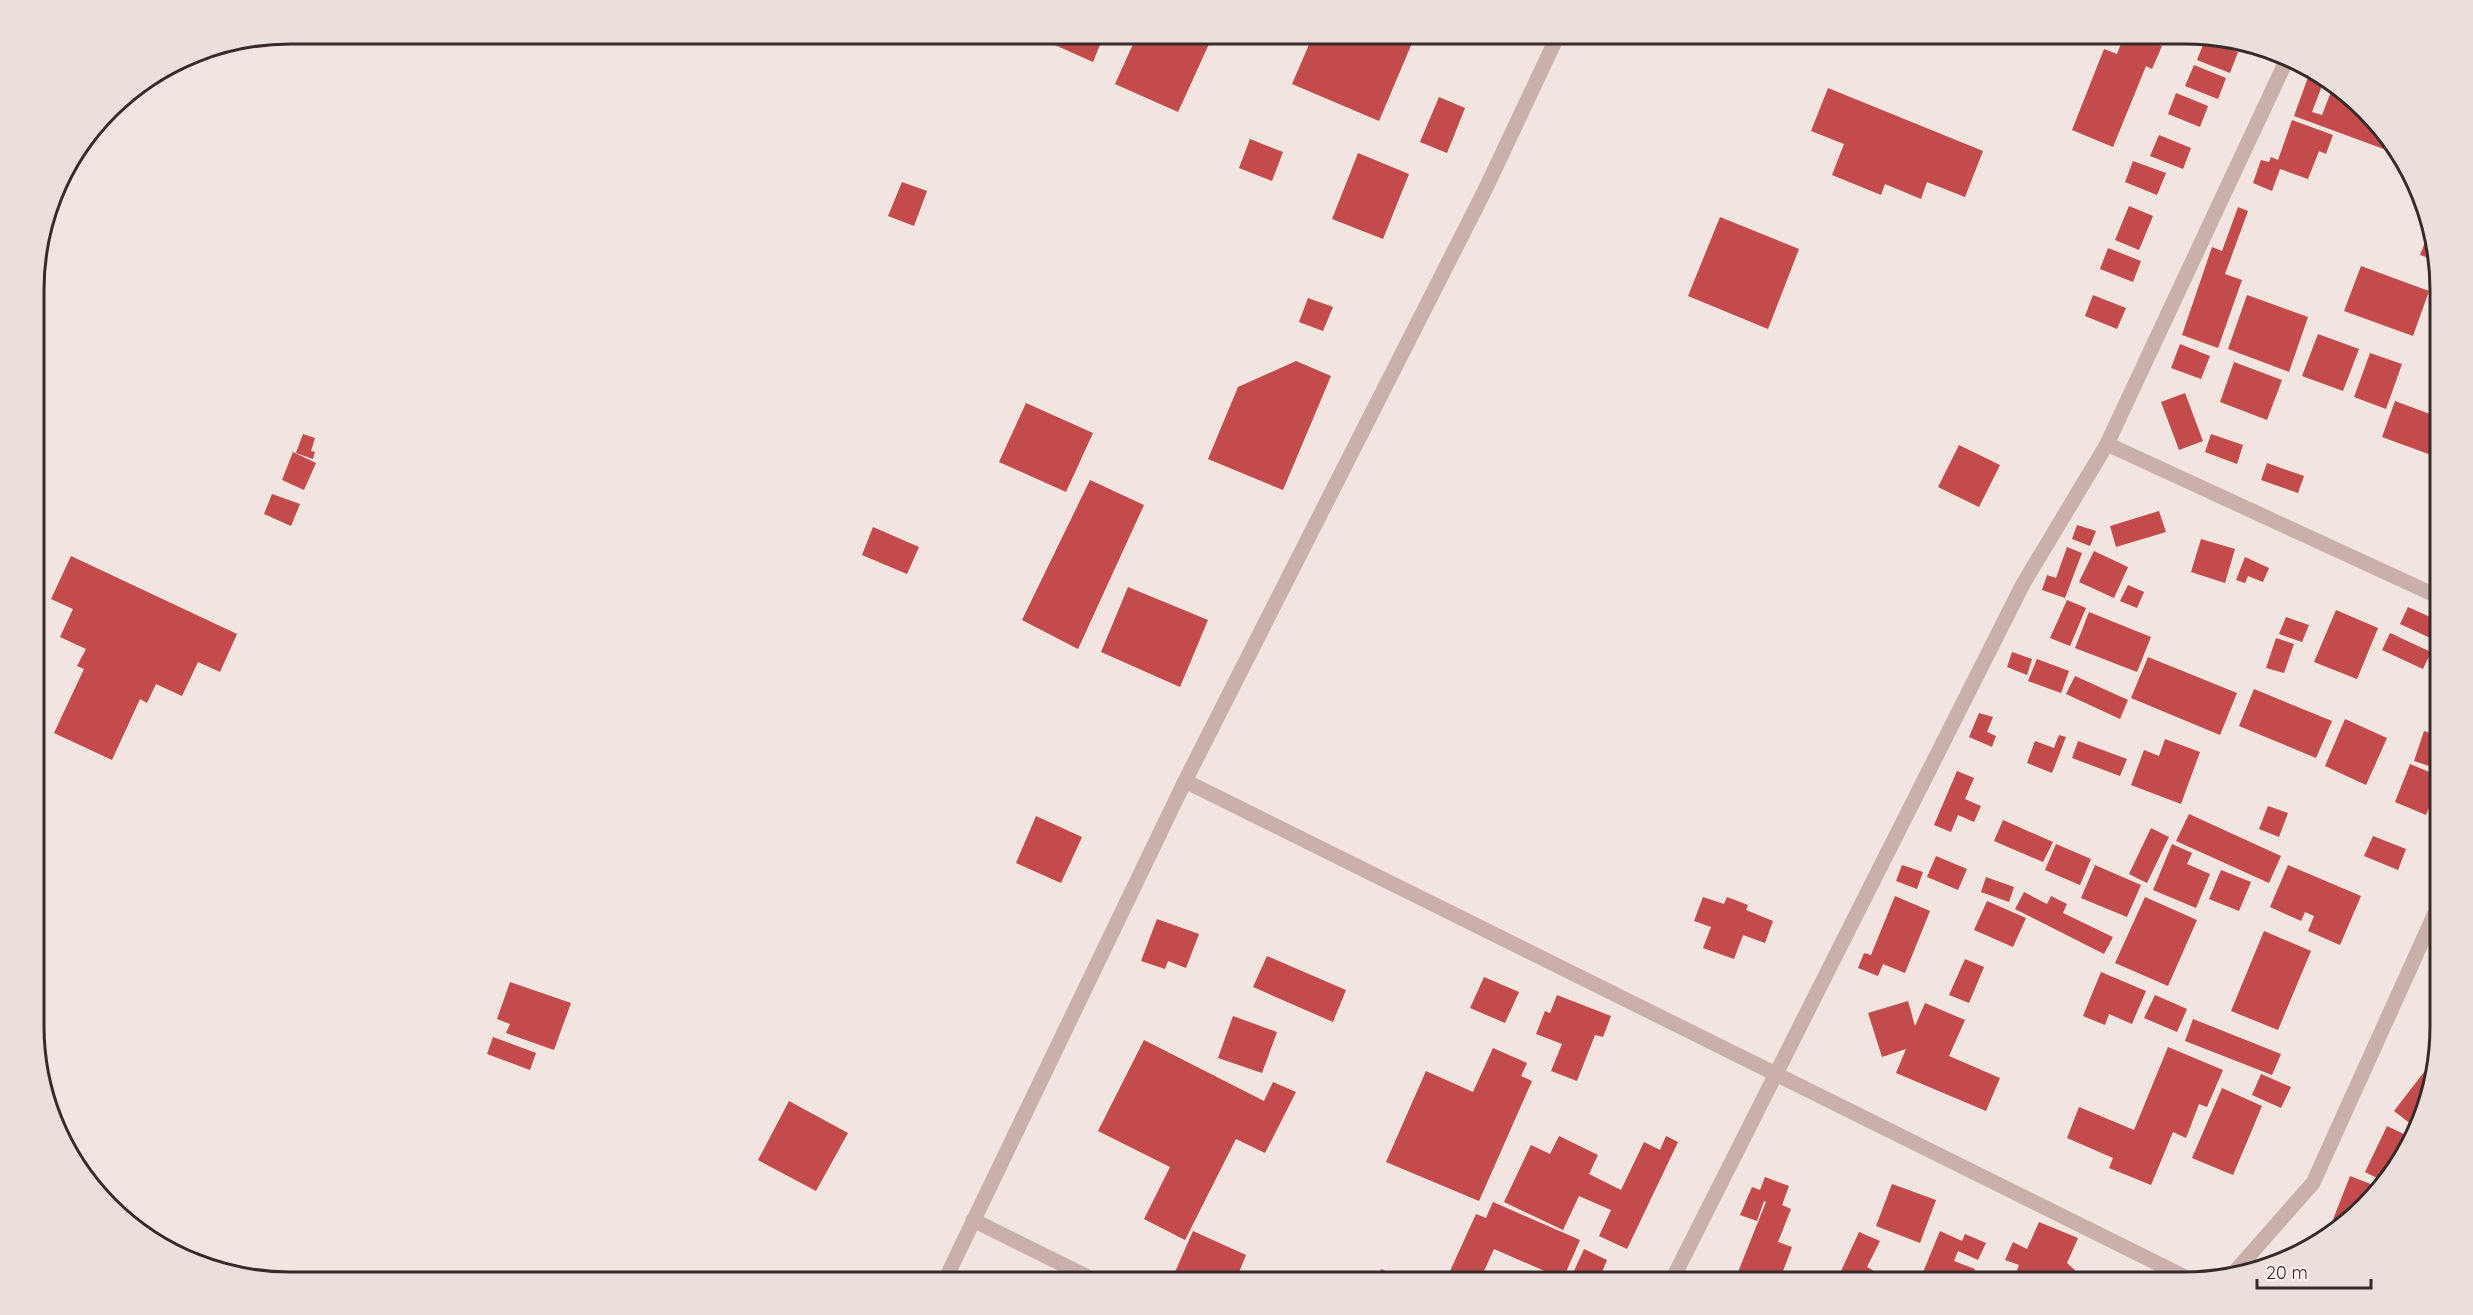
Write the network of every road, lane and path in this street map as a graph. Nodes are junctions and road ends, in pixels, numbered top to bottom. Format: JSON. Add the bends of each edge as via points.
{"nodes":[{"id":1,"x":1554,"y":44,"type":"edge"},
{"id":2,"x":2284,"y":65,"type":"edge"},
{"id":3,"x":2107,"y":444,"type":"junction"},
{"id":4,"x":2430,"y":593,"type":"edge"},
{"id":5,"x":1185,"y":782,"type":"junction"},
{"id":6,"x":2430,"y":924,"type":"edge"},
{"id":7,"x":1775,"y":1074,"type":"junction"},
{"id":8,"x":973,"y":1220,"type":"junction"},
{"id":9,"x":2241,"y":1265,"type":"edge"},
{"id":10,"x":949,"y":1272,"type":"edge"},
{"id":11,"x":1078,"y":1272,"type":"edge"},
{"id":12,"x":1676,"y":1272,"type":"edge"},
{"id":13,"x":2175,"y":1272,"type":"edge"}],
"edges":[{"from":1,"to":5,"type":"street","via":[[1485,190]]},
{"from":2,"to":3,"type":"street"},
{"from":3,"to":4,"type":"street"},
{"from":3,"to":7,"type":"street","via":[[2023,584]]},
{"from":5,"to":7,"type":"street"},
{"from":5,"to":8,"type":"street"},
{"from":6,"to":9,"type":"street","via":[[2313,1183]]},
{"from":7,"to":12,"type":"street"},
{"from":7,"to":13,"type":"street"},
{"from":8,"to":10,"type":"street"},
{"from":8,"to":11,"type":"street"}]}
